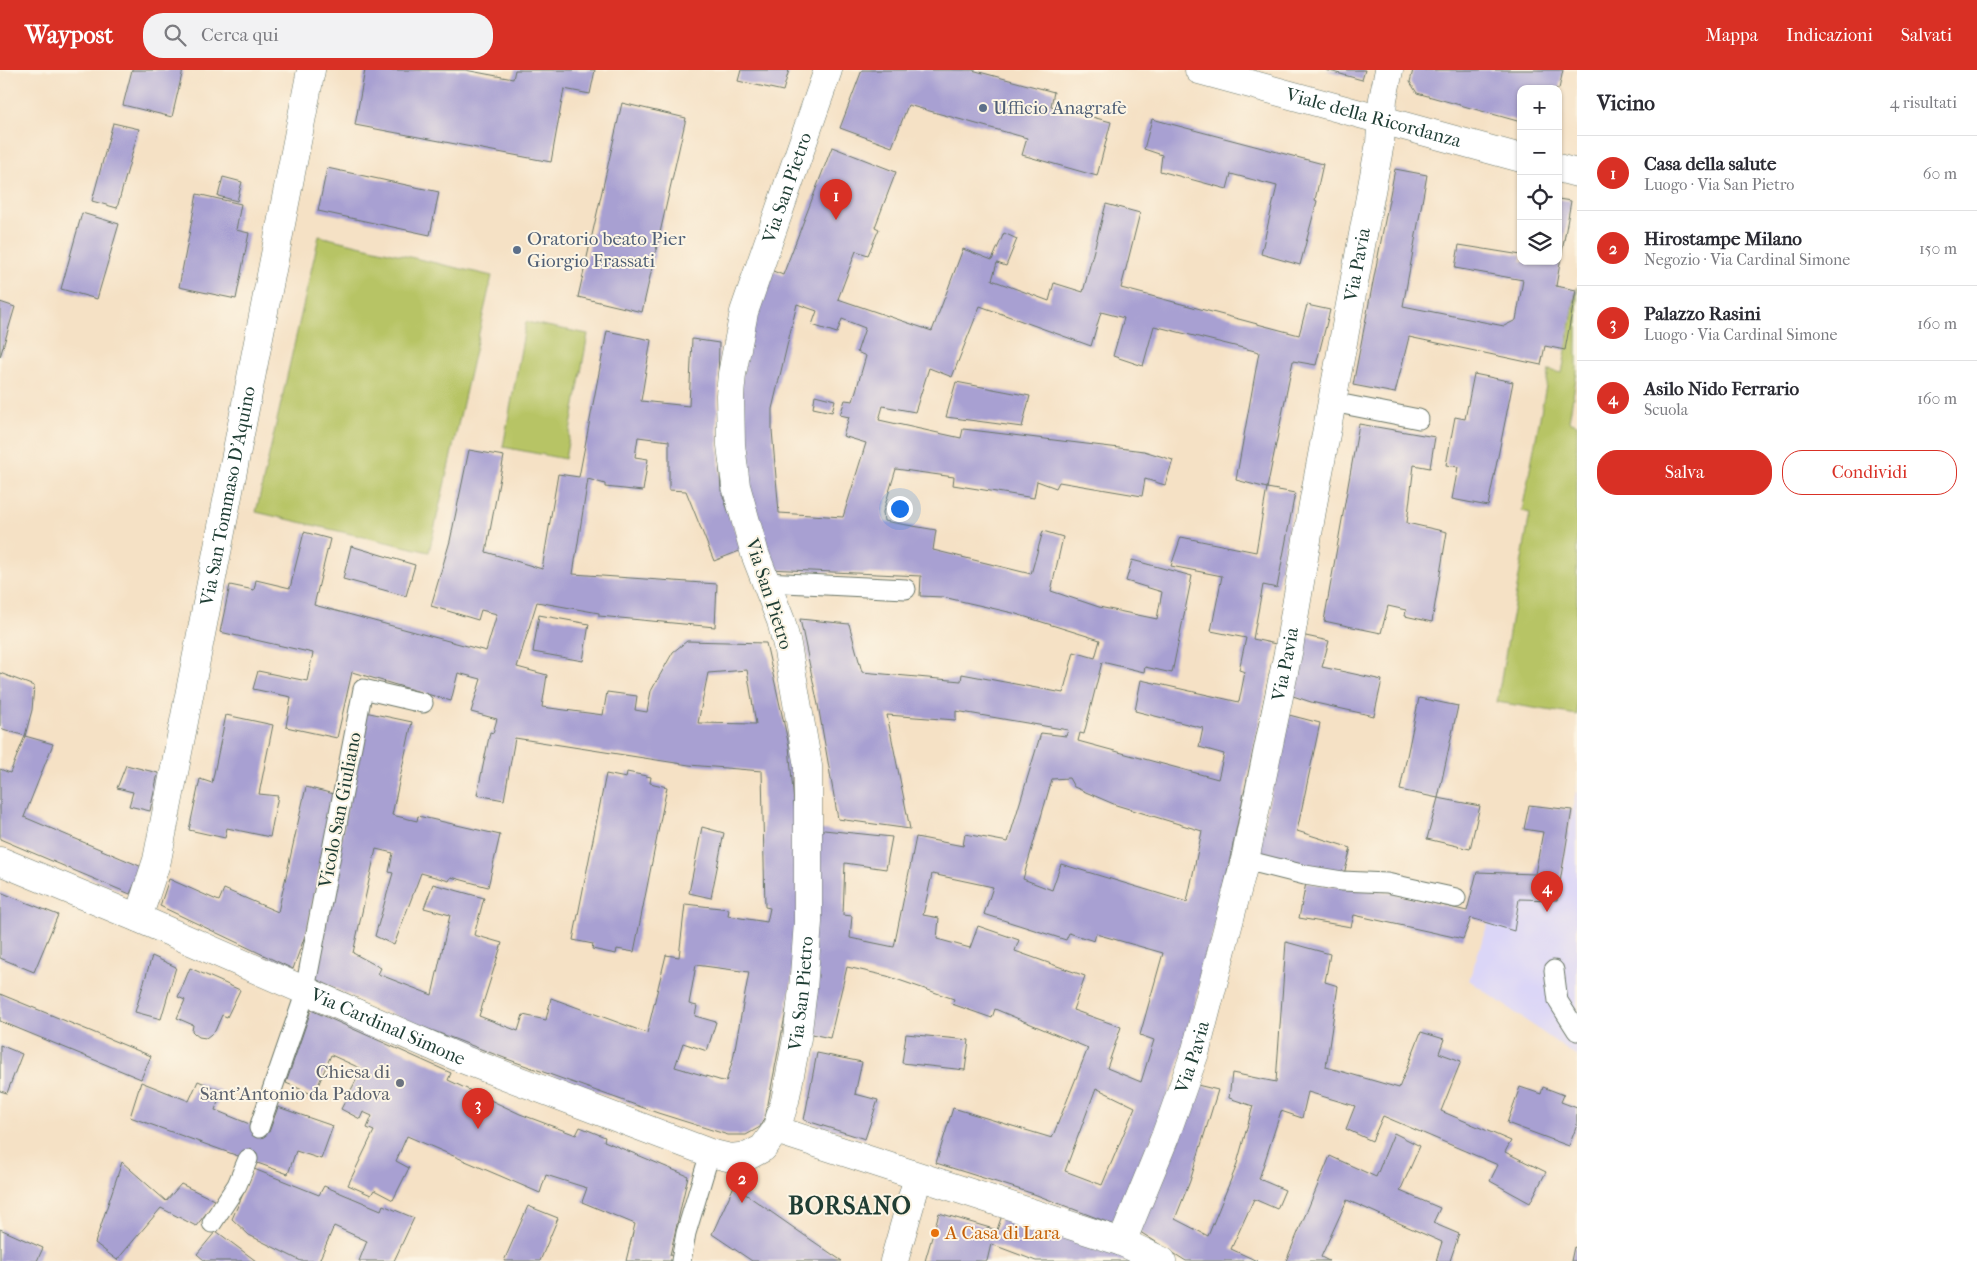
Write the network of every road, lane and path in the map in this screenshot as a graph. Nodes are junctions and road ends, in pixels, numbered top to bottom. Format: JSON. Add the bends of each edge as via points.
{"nodes":[{"id":1,"x":311,"y":70,"type":"edge"},
{"id":2,"x":828,"y":70,"type":"edge"},
{"id":3,"x":1199,"y":70,"type":"edge"},
{"id":4,"x":1389,"y":70,"type":"edge"},
{"id":5,"x":1382,"y":120,"type":"junction"},
{"id":6,"x":1517,"y":157,"type":"edge"},
{"id":7,"x":1562,"y":169,"type":"edge"},
{"id":8,"x":1577,"y":173,"type":"edge"},
{"id":9,"x":1332,"y":402,"type":"junction"},
{"id":10,"x":1419,"y":419,"type":"dead end"},
{"id":11,"x":765,"y":582,"type":"junction"},
{"id":12,"x":906,"y":589,"type":"dead end"},
{"id":13,"x":422,"y":703,"type":"dead end"},
{"id":14,"x":1244,"y":860,"type":"junction"},
{"id":15,"x":0,"y":861,"type":"edge"},
{"id":16,"x":1456,"y":898,"type":"dead end"},
{"id":17,"x":138,"y":918,"type":"junction"},
{"id":18,"x":1554,"y":970,"type":"dead end"},
{"id":19,"x":304,"y":991,"type":"junction"},
{"id":20,"x":1577,"y":1031,"type":"edge"},
{"id":21,"x":259,"y":1128,"type":"dead end"},
{"id":22,"x":776,"y":1130,"type":"junction"},
{"id":23,"x":710,"y":1153,"type":"junction"},
{"id":24,"x":248,"y":1159,"type":"dead end"},
{"id":25,"x":918,"y":1177,"type":"junction"},
{"id":26,"x":212,"y":1223,"type":"dead end"},
{"id":27,"x":1122,"y":1242,"type":"junction"},
{"id":28,"x":681,"y":1261,"type":"edge"},
{"id":29,"x":894,"y":1261,"type":"edge"},
{"id":30,"x":1162,"y":1261,"type":"edge"}],
"edges":[{"from":1,"to":17,"type":"street","name":"Via San Tommaso D'Aquino","via":[[157,860]]},
{"from":2,"to":11,"type":"street","name":"Via San Pietro","via":[[747,306],[732,374],[733,468],[740,503]]},
{"from":3,"to":5,"type":"street","name":"Viale della Ricordanza"},
{"from":4,"to":5,"type":"street","name":"Via Pavia"},
{"from":5,"to":6,"type":"street","name":"Viale della Ricordanza"},
{"from":5,"to":9,"type":"street","name":"Via Pavia"},
{"from":7,"to":8,"type":"street"},
{"from":9,"to":10,"type":"lane"},
{"from":9,"to":14,"type":"street","name":"Via Pavia","via":[[1289,648]]},
{"from":11,"to":12,"type":"lane"},
{"from":11,"to":22,"type":"street","name":"Via San Pietro","via":[[787,645],[808,766],[806,953],[797,1038],[783,1113]]},
{"from":13,"to":19,"type":"lane","name":"Vicolo San Giuliano","via":[[363,689]]},
{"from":14,"to":16,"type":"lane","via":[[1305,875],[1387,883]]},
{"from":14,"to":27,"type":"street","name":"Via Pavia","via":[[1196,1050],[1166,1137]]},
{"from":15,"to":17,"type":"street","name":"Via Cardinal Simone"},
{"from":17,"to":19,"type":"street","name":"Via Cardinal Simone"},
{"from":18,"to":20,"type":"lane","via":[[1558,1001]]},
{"from":19,"to":21,"type":"lane"},
{"from":19,"to":23,"type":"street","name":"Via Cardinal Simone","via":[[462,1059]]},
{"from":22,"to":23,"type":"street","name":"Via Cardinal Simone","via":[[763,1148],[748,1156],[732,1158]]},
{"from":22,"to":25,"type":"street"},
{"from":23,"to":28,"type":"lane"},
{"from":24,"to":26,"type":"lane","via":[[237,1185]]},
{"from":25,"to":27,"type":"street"},
{"from":25,"to":29,"type":"street"},
{"from":27,"to":30,"type":"street"}]}
